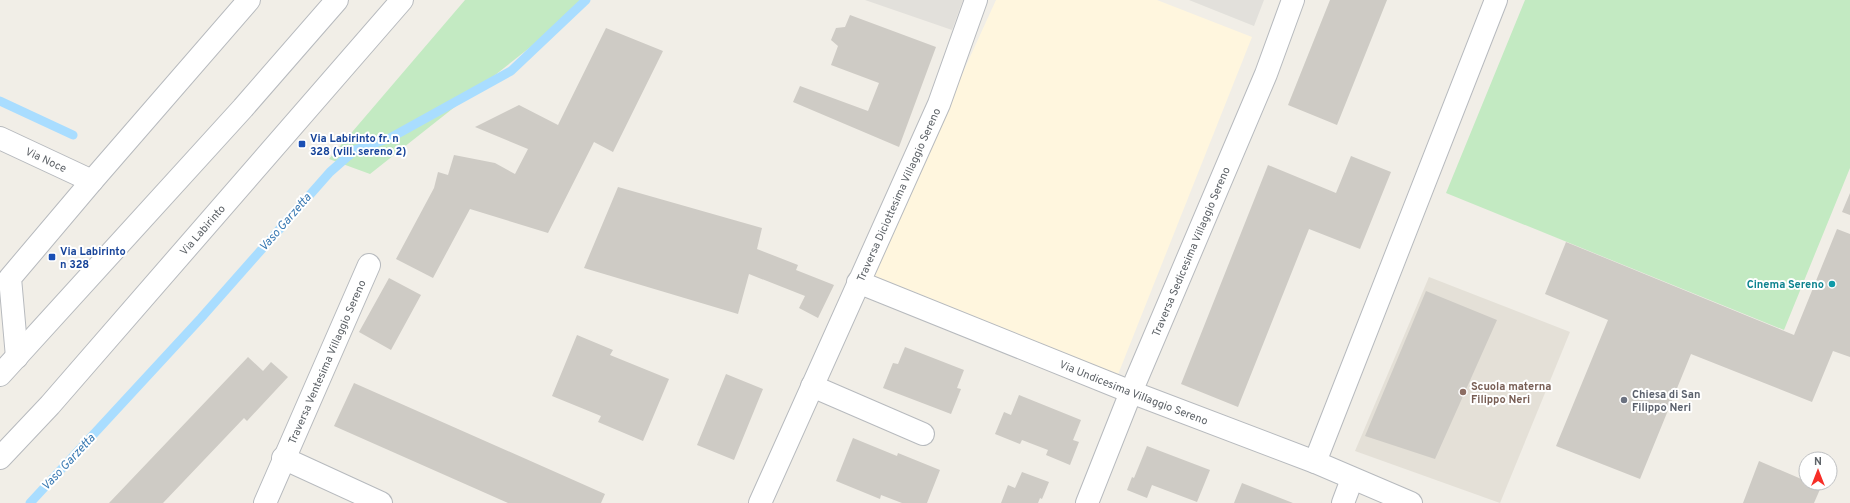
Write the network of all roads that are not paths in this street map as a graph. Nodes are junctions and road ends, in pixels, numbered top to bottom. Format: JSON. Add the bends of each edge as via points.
{"nodes":[{"id":1,"x":249,"y":0,"type":"edge"},
{"id":2,"x":337,"y":0,"type":"edge"},
{"id":3,"x":402,"y":0,"type":"edge"},
{"id":4,"x":976,"y":0,"type":"edge"},
{"id":5,"x":1293,"y":0,"type":"edge"},
{"id":6,"x":1496,"y":0,"type":"edge"},
{"id":7,"x":0,"y":138,"type":"edge"},
{"id":8,"x":92,"y":181,"type":"junction"},
{"id":9,"x":369,"y":265,"type":"dead end"},
{"id":10,"x":858,"y":282,"type":"junction"},
{"id":11,"x":16,"y":357,"type":"junction"},
{"id":12,"x":0,"y":375,"type":"edge"},
{"id":13,"x":812,"y":386,"type":"junction"},
{"id":14,"x":1131,"y":392,"type":"junction"},
{"id":15,"x":923,"y":434,"type":"dead end"},
{"id":16,"x":0,"y":458,"type":"edge"},
{"id":17,"x":283,"y":458,"type":"junction"},
{"id":18,"x":1315,"y":462,"type":"junction"},
{"id":19,"x":1352,"y":479,"type":"junction"},
{"id":20,"x":265,"y":503,"type":"edge"},
{"id":21,"x":381,"y":503,"type":"edge"},
{"id":22,"x":760,"y":503,"type":"edge"},
{"id":23,"x":1087,"y":503,"type":"edge"},
{"id":24,"x":1343,"y":503,"type":"edge"},
{"id":25,"x":1411,"y":503,"type":"edge"}],
"edges":[{"from":1,"to":8,"type":"street"},
{"from":2,"to":11,"type":"street","via":[[243,108]]},
{"from":3,"to":16,"type":"street","name":"Via Labirinto","via":[[55,399]]},
{"from":4,"to":10,"type":"street","name":"Traversa Diciottesima Villaggio Sereno","via":[[939,104]]},
{"from":5,"to":14,"type":"street","name":"Traversa Sedicesima Villaggio Sereno","via":[[1266,74]]},
{"from":6,"to":18,"type":"street"},
{"from":7,"to":8,"type":"street","name":"Via Noce"},
{"from":8,"to":11,"type":"street","via":[[10,278]]},
{"from":9,"to":17,"type":"street","name":"Traversa Ventesima Villaggio Sereno"},
{"from":10,"to":13,"type":"street","name":"Traversa Diciottesima Villaggio Sereno"},
{"from":10,"to":14,"type":"street","name":"Via Undicesima Villaggio Sereno"},
{"from":11,"to":12,"type":"street"},
{"from":13,"to":15,"type":"street"},
{"from":13,"to":22,"type":"street","name":"Traversa Diciottesima Villaggio Sereno"},
{"from":14,"to":18,"type":"street","name":"Via Undicesima Villaggio Sereno"},
{"from":14,"to":23,"type":"street","name":"Traversa Sedicesima Villaggio Sereno"},
{"from":17,"to":20,"type":"street","name":"Traversa Ventesima Villaggio Sereno"},
{"from":17,"to":21,"type":"street","name":"Traversa Ventesima Villaggio Sereno"},
{"from":18,"to":19,"type":"street","name":"Via Undicesima Villaggio Sereno"},
{"from":19,"to":24,"type":"street"},
{"from":19,"to":25,"type":"street","name":"Via Undicesima Villaggio Sereno"}]}
